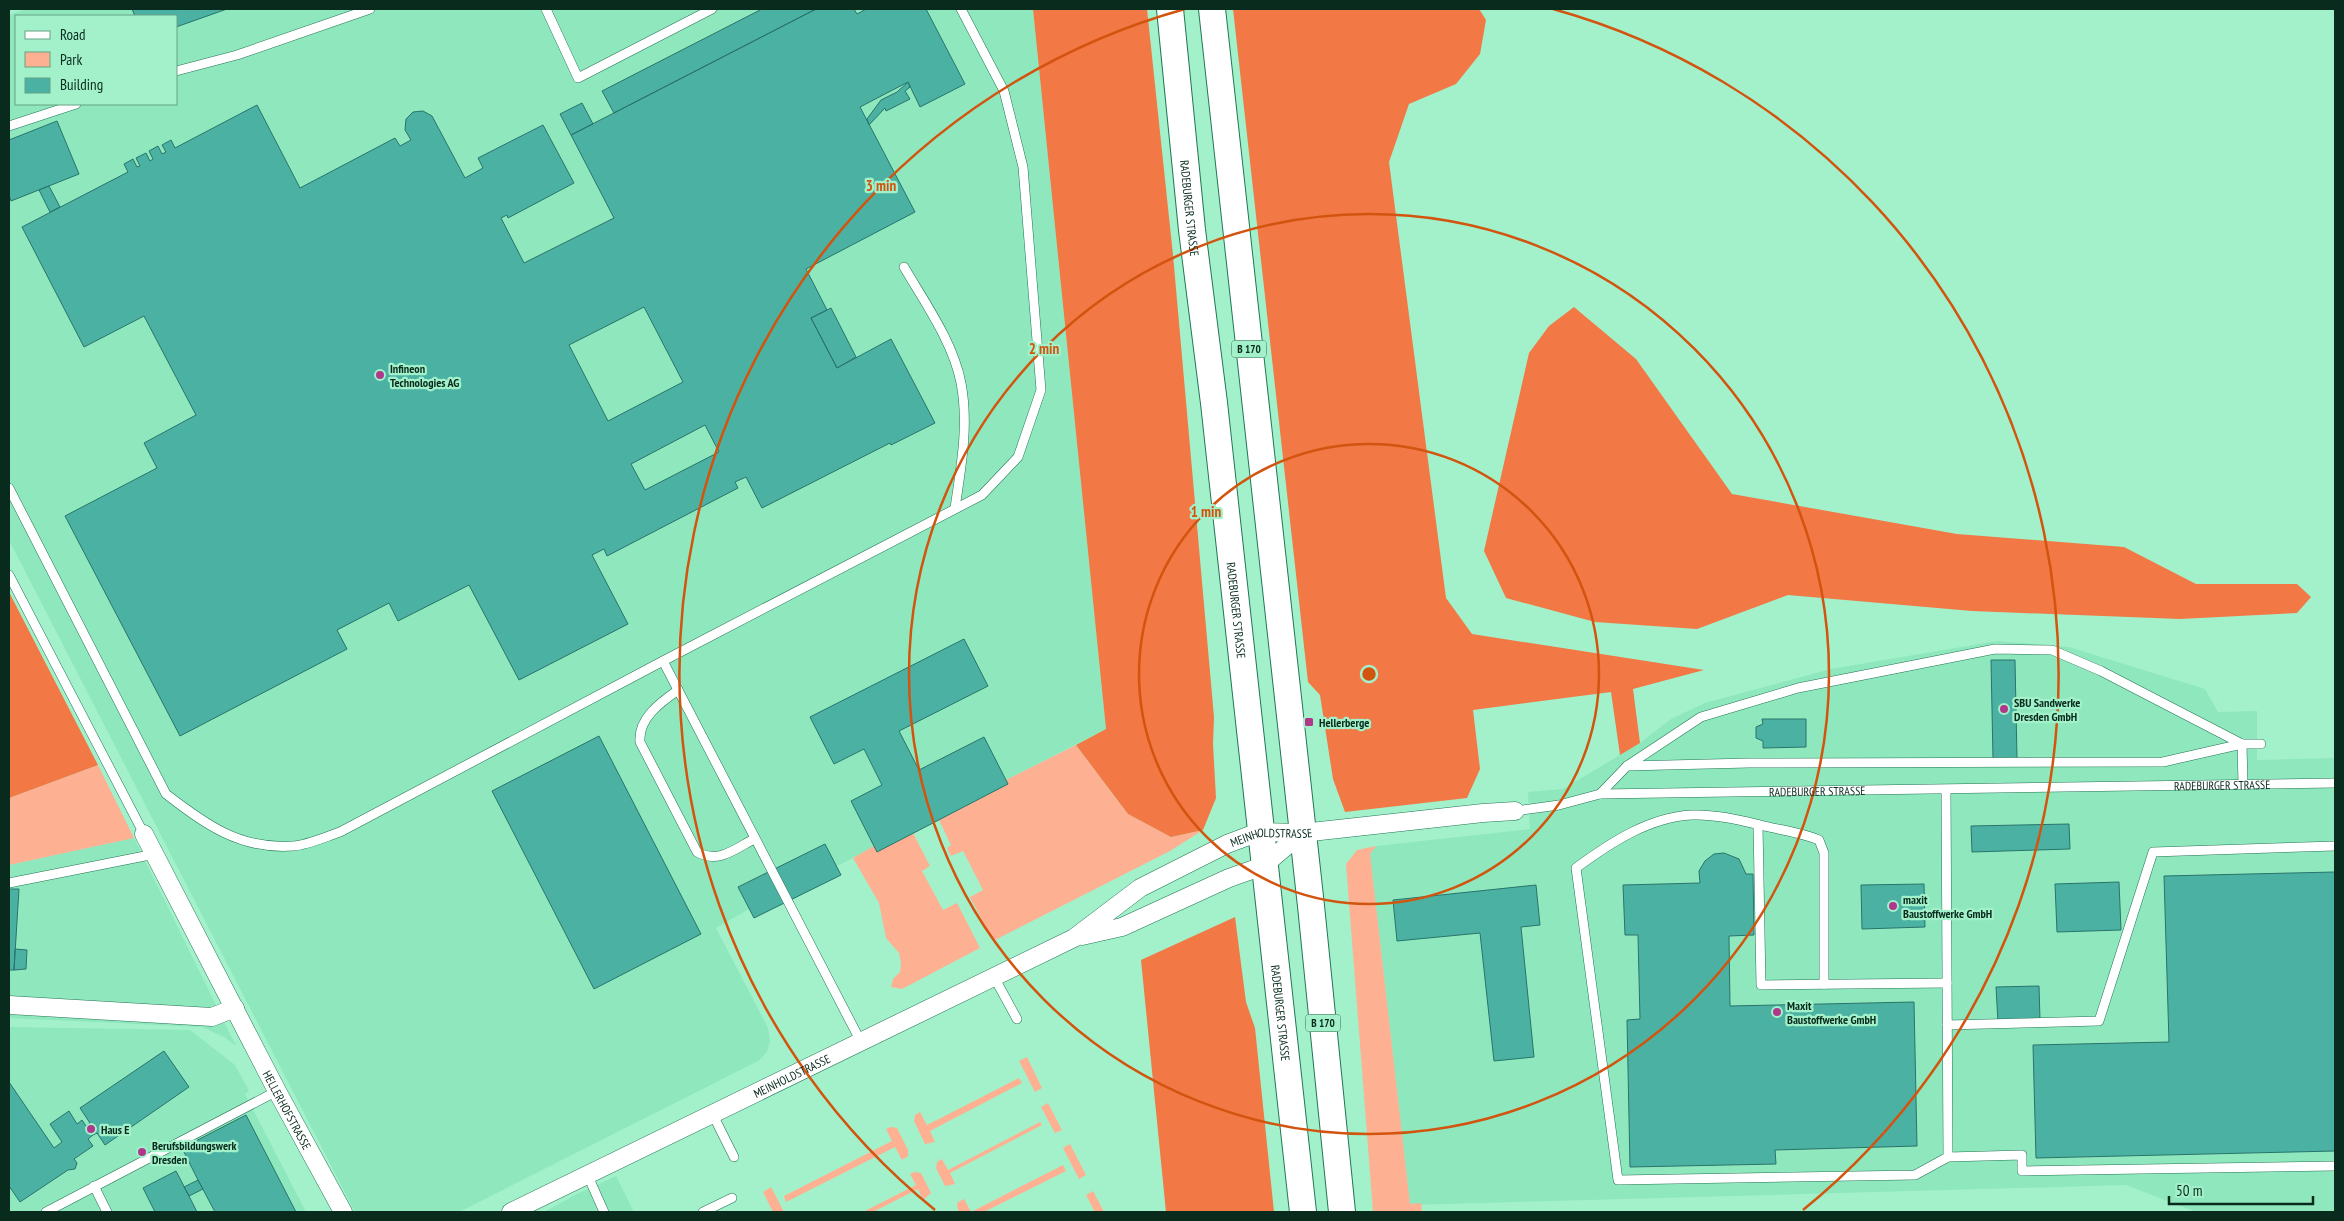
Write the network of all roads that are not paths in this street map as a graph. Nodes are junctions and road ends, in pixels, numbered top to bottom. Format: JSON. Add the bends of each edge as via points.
{"nodes":[{"id":1,"x":370,"y":9,"type":"edge"},
{"id":2,"x":546,"y":9,"type":"edge"},
{"id":3,"x":712,"y":9,"type":"edge"},
{"id":4,"x":962,"y":9,"type":"edge"},
{"id":5,"x":1170,"y":9,"type":"edge"},
{"id":6,"x":1212,"y":9,"type":"edge"},
{"id":7,"x":178,"y":70,"type":"edge"},
{"id":8,"x":73,"y":105,"type":"edge"},
{"id":9,"x":9,"y":126,"type":"edge"},
{"id":10,"x":904,"y":267,"type":"dead end"},
{"id":11,"x":9,"y":488,"type":"edge"},
{"id":12,"x":956,"y":508,"type":"junction"},
{"id":13,"x":9,"y":575,"type":"edge"},
{"id":14,"x":663,"y":661,"type":"junction"},
{"id":15,"x":678,"y":690,"type":"junction"},
{"id":16,"x":2242,"y":744,"type":"junction"},
{"id":17,"x":2261,"y":744,"type":"dead end"},
{"id":18,"x":1627,"y":766,"type":"junction"},
{"id":19,"x":2335,"y":783,"type":"edge"},
{"id":20,"x":2243,"y":785,"type":"junction"},
{"id":21,"x":1946,"y":790,"type":"junction"},
{"id":22,"x":1600,"y":794,"type":"junction"},
{"id":23,"x":1515,"y":811,"type":"joint"},
{"id":24,"x":1758,"y":825,"type":"junction"},
{"id":25,"x":1259,"y":832,"type":"junction"},
{"id":26,"x":1302,"y":833,"type":"junction"},
{"id":27,"x":144,"y":834,"type":"joint"},
{"id":28,"x":754,"y":839,"type":"junction"},
{"id":29,"x":2335,"y":846,"type":"edge"},
{"id":30,"x":155,"y":854,"type":"junction"},
{"id":31,"x":1263,"y":866,"type":"junction"},
{"id":32,"x":9,"y":883,"type":"edge"},
{"id":33,"x":1074,"y":938,"type":"junction"},
{"id":34,"x":994,"y":977,"type":"junction"},
{"id":35,"x":1947,"y":983,"type":"junction"},
{"id":36,"x":1824,"y":984,"type":"junction"},
{"id":37,"x":9,"y":1005,"type":"edge"},
{"id":38,"x":235,"y":1008,"type":"junction"},
{"id":39,"x":1017,"y":1019,"type":"dead end"},
{"id":40,"x":1947,"y":1025,"type":"junction"},
{"id":41,"x":861,"y":1042,"type":"junction"},
{"id":42,"x":277,"y":1090,"type":"junction"},
{"id":43,"x":713,"y":1116,"type":"junction"},
{"id":44,"x":734,"y":1157,"type":"dead end"},
{"id":45,"x":1948,"y":1157,"type":"junction"},
{"id":46,"x":2335,"y":1166,"type":"edge"},
{"id":47,"x":588,"y":1176,"type":"junction"},
{"id":48,"x":94,"y":1186,"type":"junction"},
{"id":49,"x":732,"y":1198,"type":"dead end"},
{"id":50,"x":46,"y":1212,"type":"edge"},
{"id":51,"x":107,"y":1212,"type":"edge"},
{"id":52,"x":343,"y":1212,"type":"edge"},
{"id":53,"x":511,"y":1212,"type":"edge"},
{"id":54,"x":604,"y":1212,"type":"edge"},
{"id":55,"x":703,"y":1212,"type":"edge"},
{"id":56,"x":1302,"y":1212,"type":"edge"},
{"id":57,"x":1342,"y":1212,"type":"edge"}],
"edges":[{"from":1,"to":7,"type":"lane"},
{"from":2,"to":3,"type":"lane","via":[[578,78]]},
{"from":4,"to":12,"type":"lane","via":[[1004,91],[1023,168],[1042,390],[1018,457],[982,495]]},
{"from":5,"to":25,"type":"main road","name":"RADEBURGER STRASSE"},
{"from":6,"to":26,"type":"main road","number":"B 170"},
{"from":8,"to":9,"type":"lane"},
{"from":10,"to":12,"type":"lane","via":[[946,341],[961,383],[964,439]]},
{"from":11,"to":14,"type":"lane","via":[[166,794],[205,824],[253,845],[294,846],[340,832]]},
{"from":12,"to":14,"type":"lane"},
{"from":13,"to":27,"type":"lane"},
{"from":14,"to":15,"type":"lane"},
{"from":15,"to":28,"type":"lane"},
{"from":15,"to":28,"type":"lane","via":[[656,705],[639,736],[658,780],[697,852],[706,858],[719,857]]},
{"from":16,"to":17,"type":"lane"},
{"from":16,"to":18,"type":"lane","via":[[2163,762]]},
{"from":16,"to":18,"type":"lane","via":[[2101,671],[2052,650],[1995,649],[1798,688],[1700,717]]},
{"from":16,"to":20,"type":"lane"},
{"from":18,"to":22,"type":"lane"},
{"from":19,"to":20,"type":"lane","name":"RADEBURGER STRASSE"},
{"from":20,"to":21,"type":"lane","name":"RADEBURGER STRASSE"},
{"from":21,"to":22,"type":"lane","name":"RADEBURGER STRASSE"},
{"from":21,"to":35,"type":"lane"},
{"from":22,"to":23,"type":"lane","name":"RADEBURGER STRASSE","via":[[1559,805]]},
{"from":23,"to":26,"type":"street","name":"RADEBURGER STRASSE"},
{"from":24,"to":36,"type":"lane","via":[[1819,840],[1824,852]]},
{"from":24,"to":36,"type":"lane","via":[[1761,985]]},
{"from":24,"to":45,"type":"lane","via":[[1692,815],[1652,823],[1609,843],[1576,868],[1618,1180],[1915,1175]]},
{"from":25,"to":26,"type":"street","name":"MEINHOLDSTRASSE"},
{"from":25,"to":31,"type":"main road","name":"RADEBURGER STRASSE"},
{"from":25,"to":33,"type":"street","name":"MEINHOLDSTRASSE","via":[[1227,844],[1140,888]]},
{"from":26,"to":31,"type":"street","name":"MEINHOLDSTRASSE"},
{"from":26,"to":57,"type":"main road","number":"B 170"},
{"from":27,"to":30,"type":"street","name":"HELLERHOFSTRASSE"},
{"from":28,"to":41,"type":"lane"},
{"from":29,"to":40,"type":"lane","via":[[2154,852],[2100,1021]]},
{"from":30,"to":32,"type":"lane"},
{"from":30,"to":38,"type":"street","name":"HELLERHOFSTRASSE"},
{"from":31,"to":33,"type":"street","name":"MEINHOLDSTRASSE","via":[[1122,927]]},
{"from":31,"to":56,"type":"main road","name":"RADEBURGER STRASSE"},
{"from":33,"to":34,"type":"street","name":"MEINHOLDSTRASSE"},
{"from":34,"to":39,"type":"lane"},
{"from":34,"to":41,"type":"street","name":"MEINHOLDSTRASSE"},
{"from":35,"to":36,"type":"lane"},
{"from":35,"to":40,"type":"lane"},
{"from":37,"to":38,"type":"street","via":[[212,1017]]},
{"from":38,"to":42,"type":"street","name":"HELLERHOFSTRASSE"},
{"from":40,"to":45,"type":"lane"},
{"from":41,"to":43,"type":"street","name":"MEINHOLDSTRASSE"},
{"from":42,"to":48,"type":"lane"},
{"from":42,"to":52,"type":"street","name":"HELLERHOFSTRASSE"},
{"from":43,"to":44,"type":"lane"},
{"from":43,"to":47,"type":"street","name":"MEINHOLDSTRASSE"},
{"from":45,"to":46,"type":"lane","via":[[2022,1155],[2022,1171]]},
{"from":47,"to":53,"type":"street","name":"MEINHOLDSTRASSE"},
{"from":47,"to":54,"type":"lane"},
{"from":48,"to":50,"type":"lane"},
{"from":48,"to":51,"type":"lane"},
{"from":49,"to":55,"type":"lane"}]}
